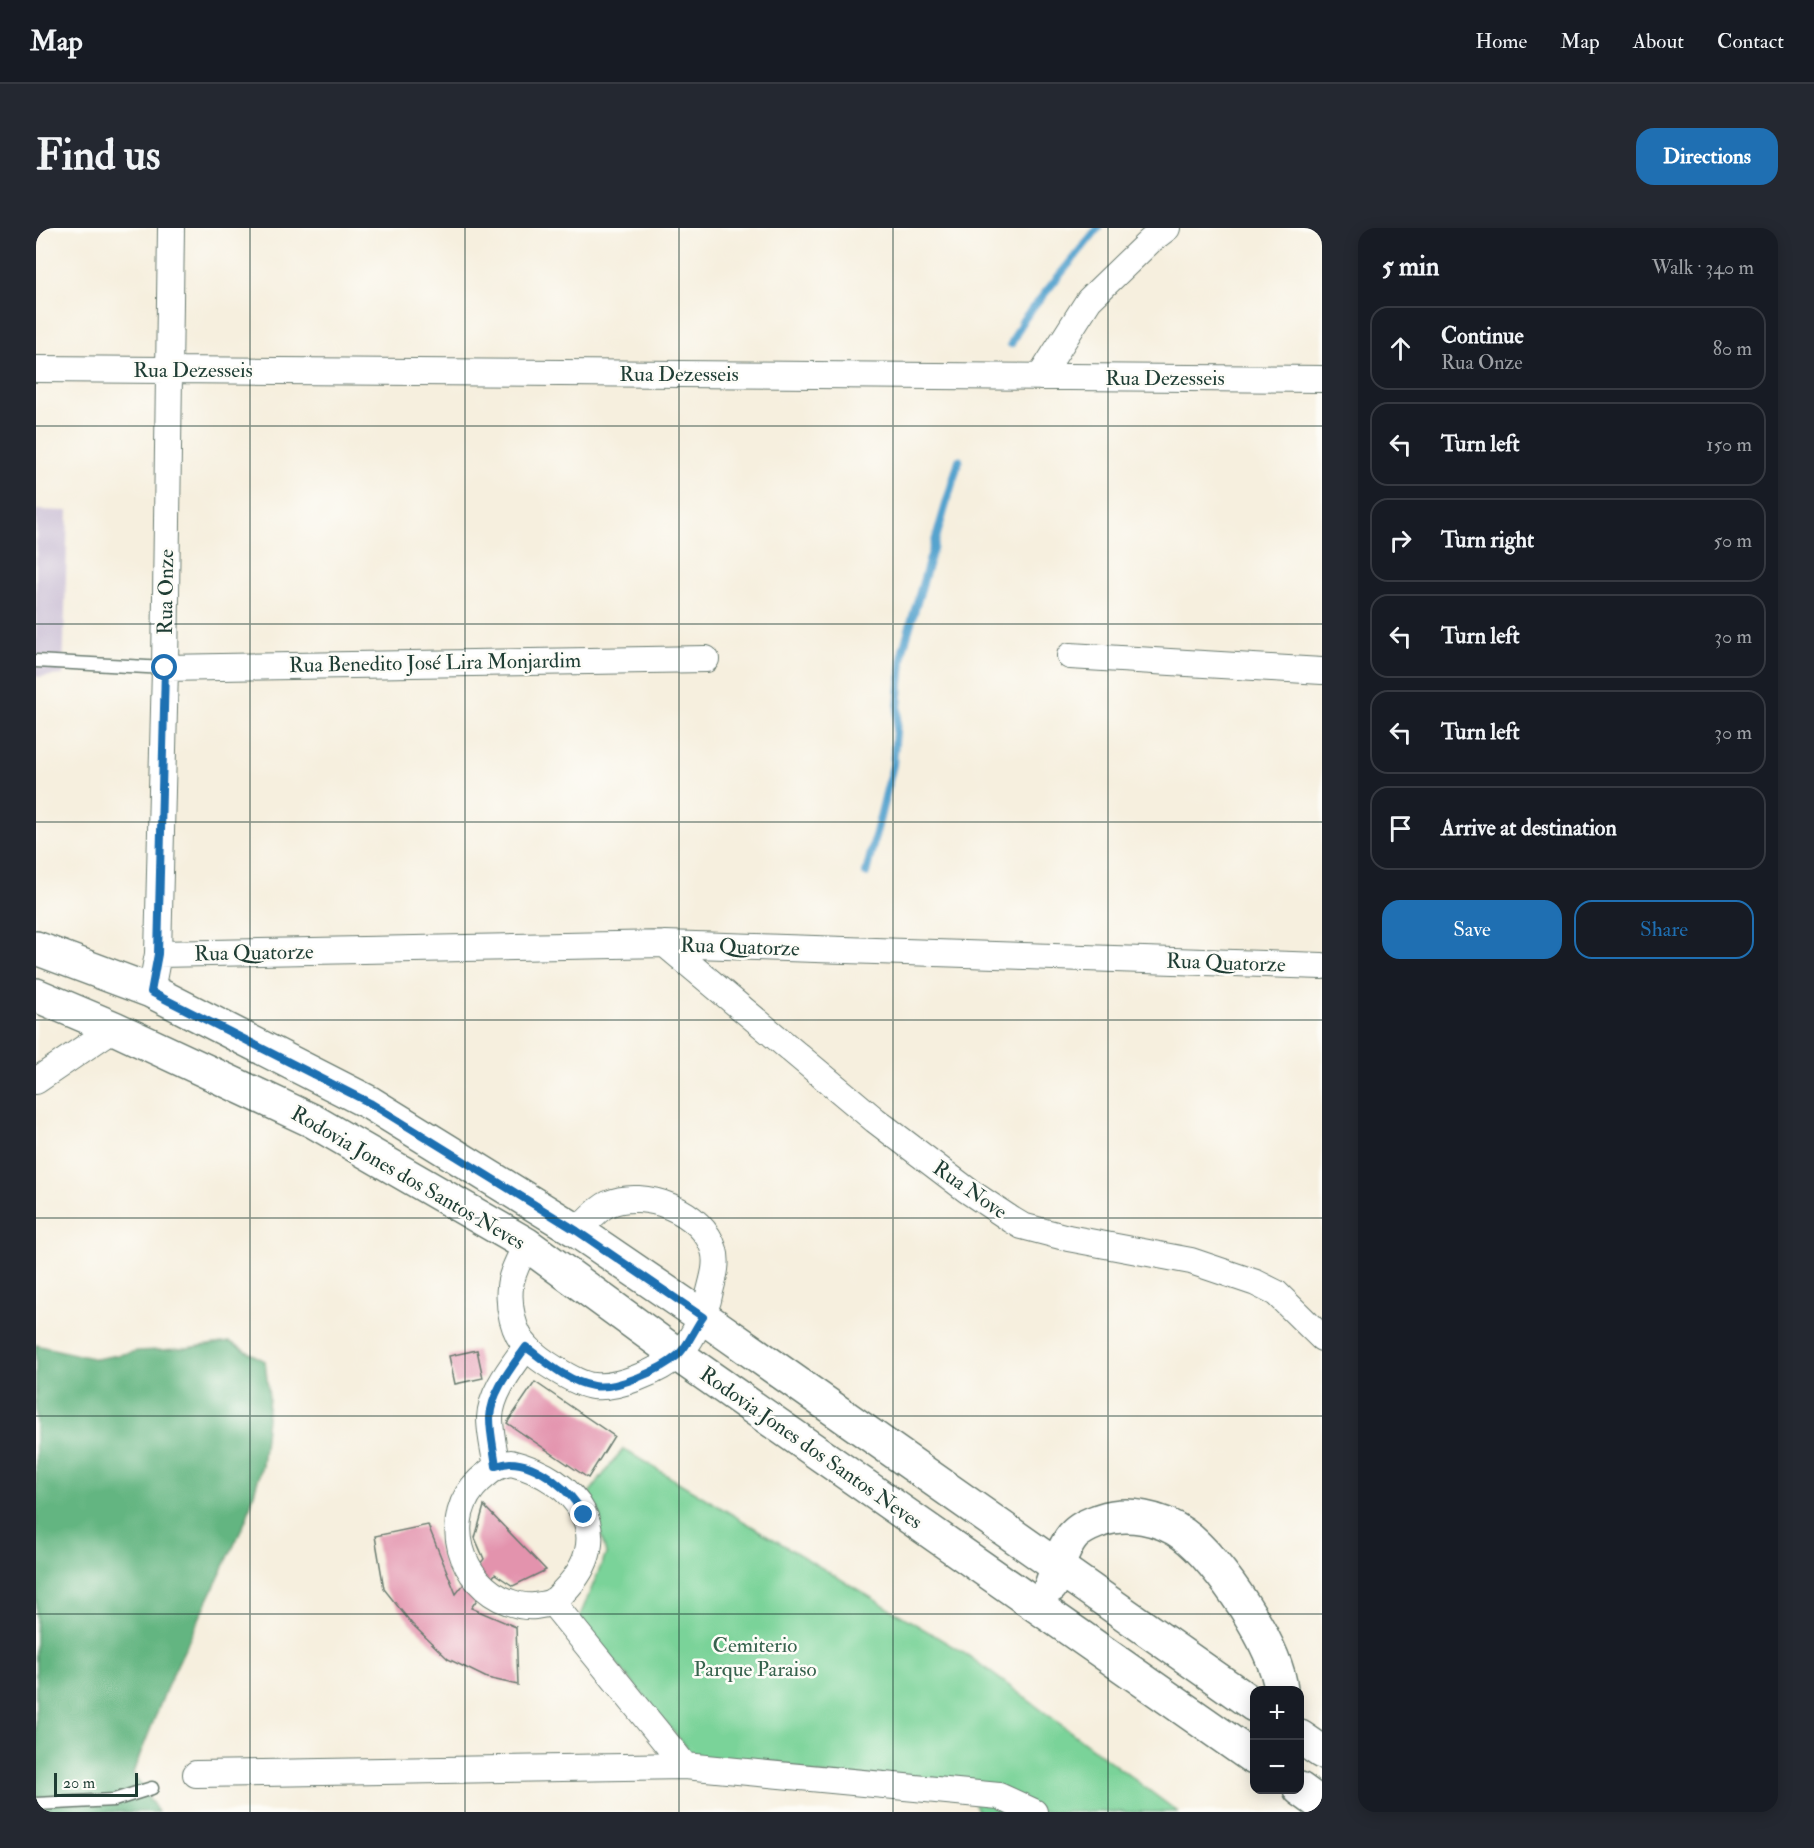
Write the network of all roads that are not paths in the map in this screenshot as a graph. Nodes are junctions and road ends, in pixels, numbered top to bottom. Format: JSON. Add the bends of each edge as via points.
{"nodes":[{"id":1,"x":171,"y":228,"type":"edge"},
{"id":2,"x":1167,"y":228,"type":"edge"},
{"id":3,"x":36,"y":369,"type":"edge"},
{"id":4,"x":168,"y":370,"type":"junction"},
{"id":5,"x":1041,"y":377,"type":"junction"},
{"id":6,"x":1322,"y":379,"type":"edge"},
{"id":7,"x":1070,"y":656,"type":"dead end"},
{"id":8,"x":706,"y":659,"type":"dead end"},
{"id":9,"x":36,"y":661,"type":"edge"},
{"id":10,"x":165,"y":668,"type":"junction"},
{"id":11,"x":1322,"y":671,"type":"edge"},
{"id":12,"x":665,"y":945,"type":"junction"},
{"id":13,"x":36,"y":948,"type":"edge"},
{"id":14,"x":158,"y":954,"type":"junction"},
{"id":15,"x":1322,"y":966,"type":"edge"},
{"id":16,"x":151,"y":992,"type":"junction"},
{"id":17,"x":36,"y":995,"type":"edge"},
{"id":18,"x":114,"y":1028,"type":"junction"},
{"id":19,"x":36,"y":1081,"type":"edge"},
{"id":20,"x":577,"y":1231,"type":"junction"},
{"id":21,"x":526,"y":1244,"type":"junction"},
{"id":22,"x":703,"y":1317,"type":"junction"},
{"id":23,"x":1322,"y":1338,"type":"edge"},
{"id":24,"x":526,"y":1347,"type":"junction"},
{"id":25,"x":678,"y":1354,"type":"junction"},
{"id":26,"x":496,"y":1466,"type":"junction"},
{"id":27,"x":1058,"y":1566,"type":"junction"},
{"id":28,"x":552,"y":1602,"type":"junction"},
{"id":29,"x":1044,"y":1610,"type":"junction"},
{"id":30,"x":1280,"y":1686,"type":"edge"},
{"id":31,"x":1250,"y":1702,"type":"edge"},
{"id":32,"x":1304,"y":1740,"type":"edge"},
{"id":33,"x":1322,"y":1752,"type":"edge"},
{"id":34,"x":1250,"y":1755,"type":"edge"},
{"id":35,"x":685,"y":1766,"type":"junction"},
{"id":36,"x":196,"y":1774,"type":"dead end"},
{"id":37,"x":152,"y":1788,"type":"dead end"},
{"id":38,"x":1304,"y":1792,"type":"edge"},
{"id":39,"x":36,"y":1804,"type":"edge"},
{"id":40,"x":1322,"y":1805,"type":"edge"},
{"id":41,"x":1034,"y":1812,"type":"edge"}],
"edges":[{"from":1,"to":4,"type":"street","name":"Rua Onze"},
{"from":2,"to":5,"type":"street","via":[[1089,300]]},
{"from":3,"to":4,"type":"street","name":"Rua Dezesseis"},
{"from":4,"to":5,"type":"street","name":"Rua Dezesseis"},
{"from":4,"to":10,"type":"street","name":"Rua Onze"},
{"from":5,"to":6,"type":"street","name":"Rua Dezesseis"},
{"from":7,"to":11,"type":"street"},
{"from":8,"to":10,"type":"street","name":"Rua Benedito José Lira Monjardim"},
{"from":9,"to":10,"type":"lane"},
{"from":10,"to":14,"type":"street","name":"Rua Onze"},
{"from":12,"to":14,"type":"street","name":"Rua Quatorze"},
{"from":12,"to":15,"type":"street","name":"Rua Quatorze"},
{"from":12,"to":23,"type":"street","name":"Rua Nove","via":[[875,1120],[1022,1226],[1068,1239],[1191,1261],[1256,1283],[1276,1293]]},
{"from":13,"to":16,"type":"main road","name":"Rodovia Jones dos Santos Neves"},
{"from":14,"to":16,"type":"street","name":"Rua Onze"},
{"from":16,"to":20,"type":"main road","name":"Rodovia Jones dos Santos Neves","via":[[370,1103]]},
{"from":17,"to":18,"type":"main road","name":"Rodovia Jones dos Santos Neves"},
{"from":18,"to":19,"type":"street"},
{"from":18,"to":21,"type":"main road","name":"Rodovia Jones dos Santos Neves","via":[[313,1121]]},
{"from":20,"to":22,"type":"main road","name":"Rodovia Jones dos Santos Neves"},
{"from":20,"to":22,"type":"street","via":[[607,1205],[631,1199],[647,1200],[688,1216],[711,1239],[716,1257]]},
{"from":21,"to":24,"type":"street","via":[[510,1286],[512,1320]]},
{"from":21,"to":25,"type":"main road","name":"Rodovia Jones dos Santos Neves"},
{"from":22,"to":25,"type":"street"},
{"from":22,"to":27,"type":"main road","name":"Rodovia Jones dos Santos Neves"},
{"from":24,"to":25,"type":"street","via":[[559,1371],[593,1386],[623,1383],[656,1369]]},
{"from":24,"to":26,"type":"street","via":[[493,1405],[490,1419]]},
{"from":25,"to":29,"type":"main road","name":"Rodovia Jones dos Santos Neves"},
{"from":26,"to":28,"type":"street","via":[[511,1463],[542,1474],[576,1500],[584,1515],[590,1530],[589,1545],[572,1582]]},
{"from":26,"to":28,"type":"street","via":[[463,1501],[457,1532],[465,1563],[475,1579],[495,1597],[529,1607]]},
{"from":27,"to":29,"type":"main road"},
{"from":27,"to":30,"type":"main road","via":[[1072,1536],[1110,1516],[1136,1516],[1183,1534],[1212,1564],[1252,1617]]},
{"from":27,"to":31,"type":"main road","name":"Rodovia Jones dos Santos Neves"},
{"from":28,"to":35,"type":"street"},
{"from":29,"to":34,"type":"main road","name":"Rodovia Jones dos Santos Neves"},
{"from":32,"to":33,"type":"main road"},
{"from":35,"to":36,"type":"street"},
{"from":35,"to":41,"type":"street","via":[[999,1796]]},
{"from":37,"to":39,"type":"lane","via":[[114,1800]]},
{"from":38,"to":40,"type":"main road"}]}
